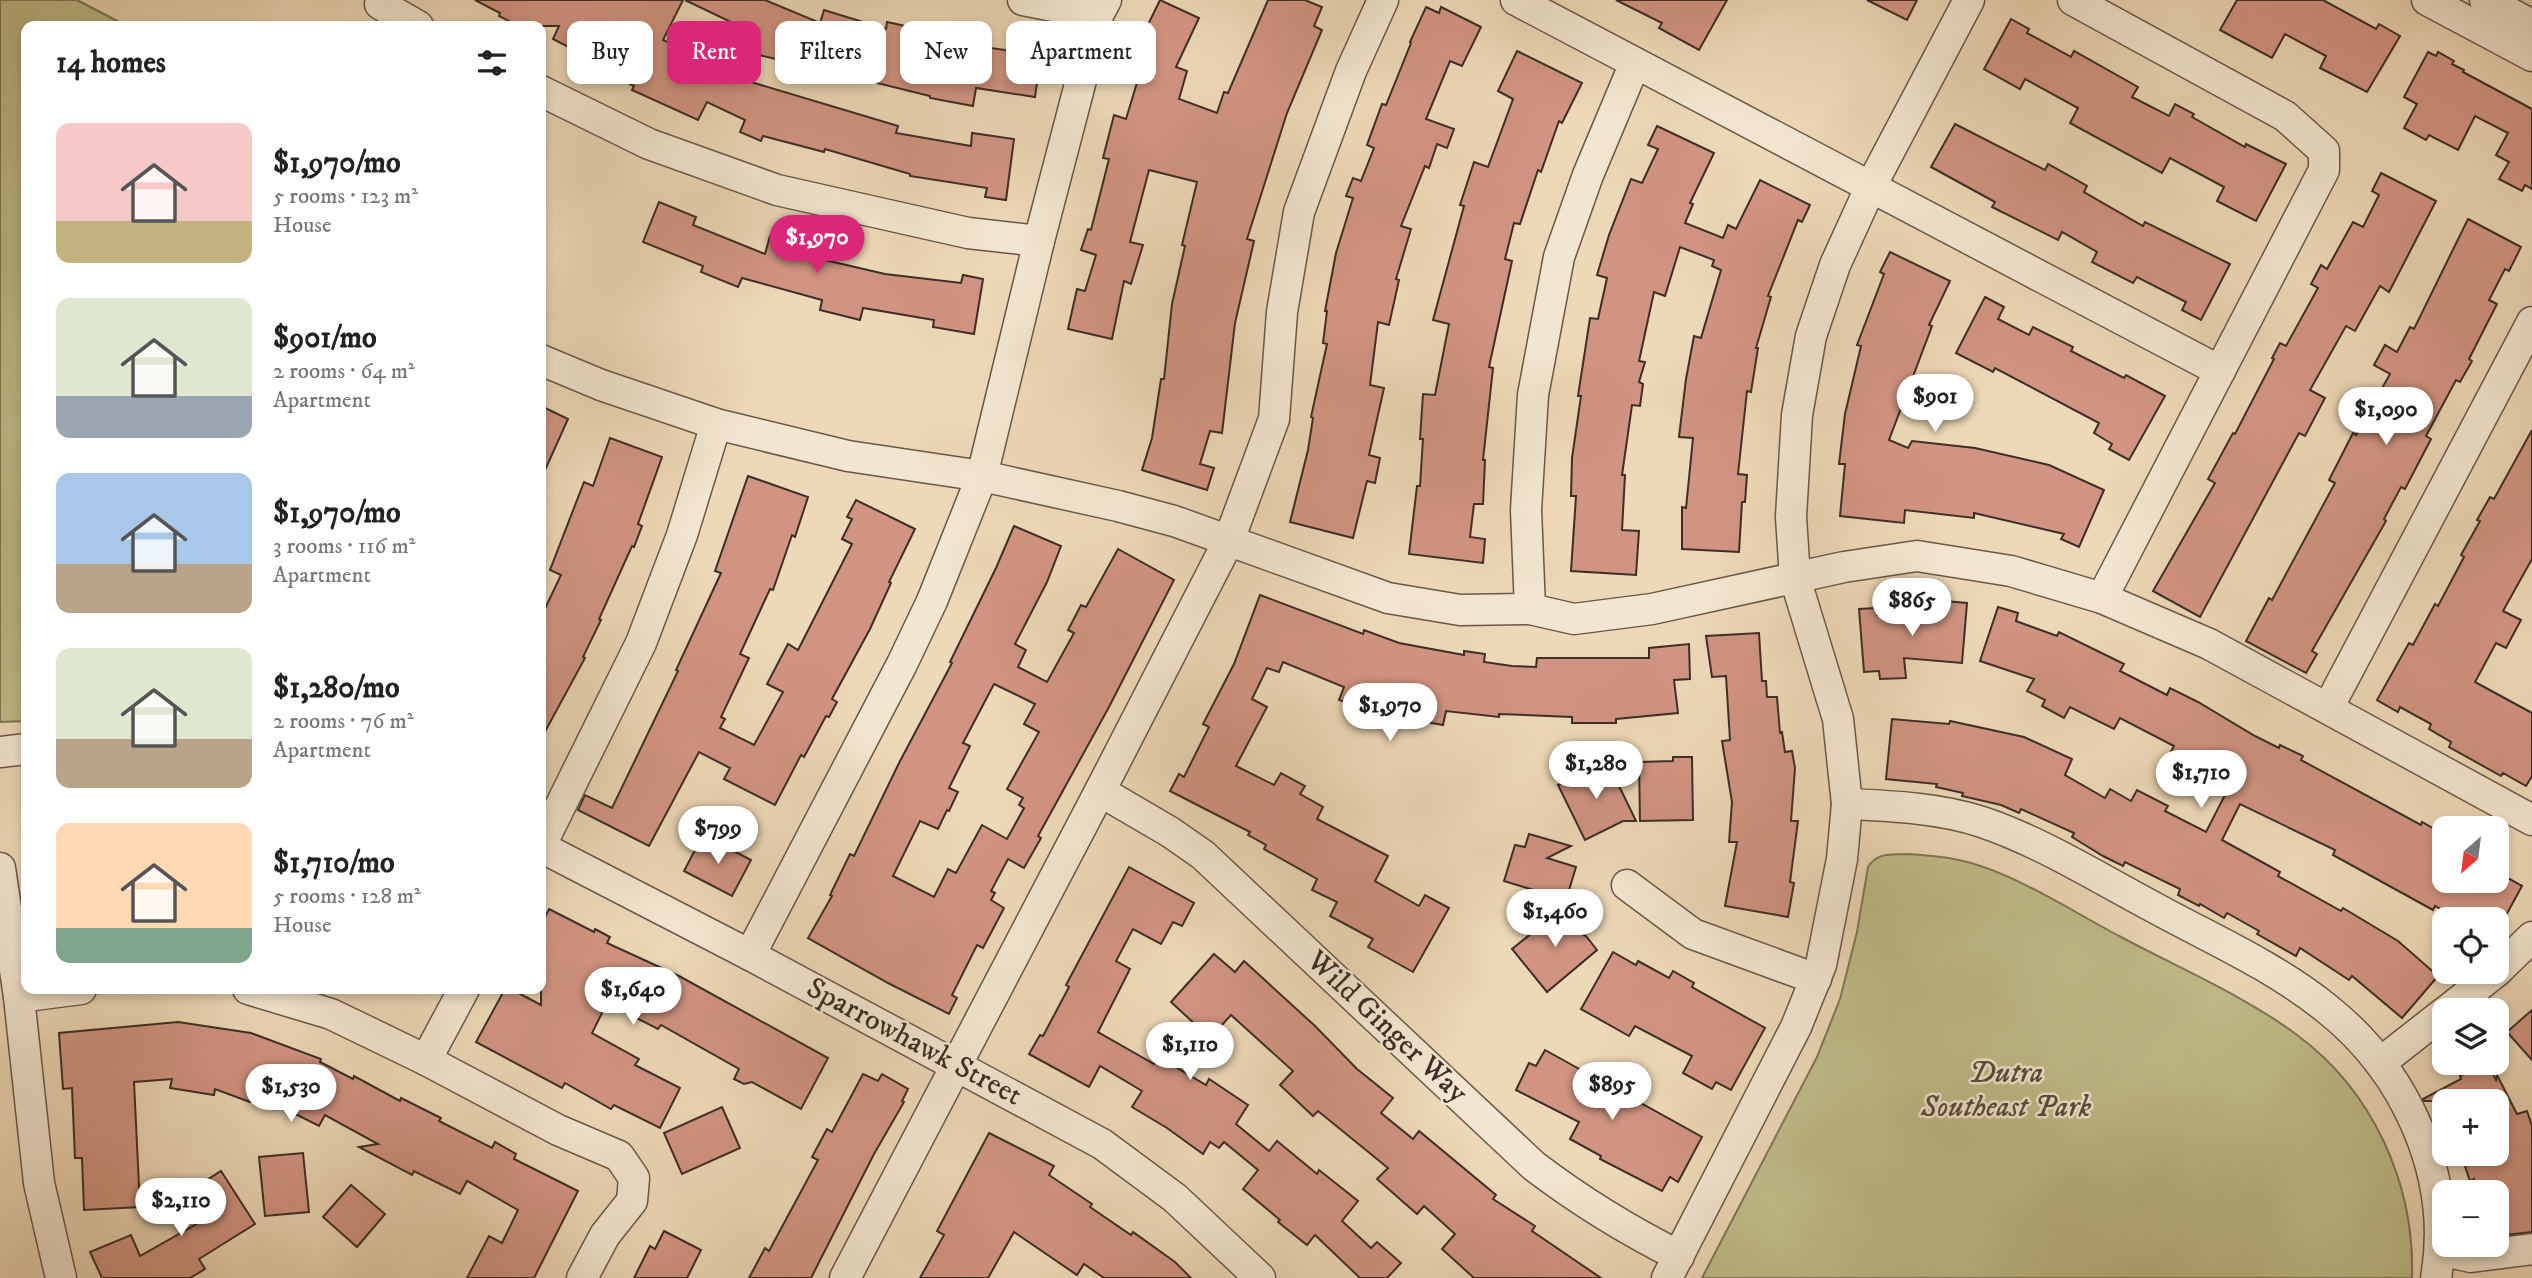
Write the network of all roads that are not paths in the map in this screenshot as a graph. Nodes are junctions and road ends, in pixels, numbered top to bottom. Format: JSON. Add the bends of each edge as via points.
{"nodes":[{"id":1,"x":1023,"y":0,"type":"edge"},
{"id":2,"x":1383,"y":0,"type":"edge"},
{"id":3,"x":1516,"y":0,"type":"edge"},
{"id":4,"x":1969,"y":0,"type":"edge"},
{"id":5,"x":2073,"y":0,"type":"edge"},
{"id":6,"x":2427,"y":0,"type":"edge"},
{"id":7,"x":2486,"y":0,"type":"edge"},
{"id":8,"x":1102,"y":7,"type":"edge"},
{"id":9,"x":377,"y":10,"type":"edge"},
{"id":10,"x":405,"y":21,"type":"edge"},
{"id":11,"x":2532,"y":25,"type":"edge"},
{"id":12,"x":2532,"y":56,"type":"edge"},
{"id":13,"x":1635,"y":63,"type":"junction"},
{"id":14,"x":546,"y":93,"type":"edge"},
{"id":15,"x":1871,"y":186,"type":"junction"},
{"id":16,"x":1039,"y":241,"type":"junction"},
{"id":17,"x":2532,"y":322,"type":"edge"},
{"id":18,"x":546,"y":362,"type":"edge"},
{"id":19,"x":2220,"y":371,"type":"junction"},
{"id":20,"x":716,"y":424,"type":"junction"},
{"id":21,"x":982,"y":476,"type":"junction"},
{"id":22,"x":1229,"y":540,"type":"junction"},
{"id":23,"x":1795,"y":578,"type":"junction"},
{"id":24,"x":2102,"y":598,"type":"junction"},
{"id":25,"x":1530,"y":609,"type":"junction"},
{"id":26,"x":2328,"y":708,"type":"junction"},
{"id":27,"x":21,"y":749,"type":"edge"},
{"id":28,"x":0,"y":751,"type":"edge"},
{"id":29,"x":1100,"y":791,"type":"junction"},
{"id":30,"x":1847,"y":804,"type":"junction"},
{"id":31,"x":2532,"y":820,"type":"edge"},
{"id":32,"x":546,"y":836,"type":"edge"},
{"id":33,"x":546,"y":849,"type":"edge"},
{"id":34,"x":0,"y":868,"type":"edge"},
{"id":35,"x":1627,"y":885,"type":"dead end"},
{"id":36,"x":2532,"y":937,"type":"edge"},
{"id":37,"x":750,"y":955,"type":"junction"},
{"id":38,"x":2509,"y":959,"type":"edge"},
{"id":39,"x":1816,"y":979,"type":"junction"},
{"id":40,"x":2480,"y":984,"type":"edge"},
{"id":41,"x":42,"y":994,"type":"edge"},
{"id":42,"x":265,"y":994,"type":"edge"},
{"id":43,"x":461,"y":994,"type":"edge"},
{"id":44,"x":19,"y":997,"type":"junction"},
{"id":45,"x":2463,"y":998,"type":"edge"},
{"id":46,"x":2432,"y":1022,"type":"edge"},
{"id":47,"x":426,"y":1060,"type":"junction"},
{"id":48,"x":2380,"y":1063,"type":"junction"},
{"id":49,"x":956,"y":1064,"type":"junction"},
{"id":50,"x":2532,"y":1249,"type":"edge"},
{"id":51,"x":2438,"y":1264,"type":"edge"},
{"id":52,"x":1673,"y":1267,"type":"edge"},
{"id":53,"x":61,"y":1278,"type":"edge"},
{"id":54,"x":582,"y":1278,"type":"edge"},
{"id":55,"x":845,"y":1278,"type":"edge"},
{"id":56,"x":1260,"y":1278,"type":"edge"}],
"edges":[{"from":1,"to":8,"type":"street"},
{"from":2,"to":22,"type":"street","via":[[1351,71],[1299,212],[1282,312],[1274,419]]},
{"from":3,"to":13,"type":"street"},
{"from":4,"to":15,"type":"street"},
{"from":5,"to":19,"type":"street","via":[[2285,116],[2324,150],[2324,170]]},
{"from":6,"to":12,"type":"street"},
{"from":7,"to":11,"type":"street"},
{"from":8,"to":16,"type":"street"},
{"from":9,"to":10,"type":"street"},
{"from":13,"to":15,"type":"street"},
{"from":13,"to":25,"type":"street","via":[[1588,175],[1557,270],[1533,395],[1526,510]]},
{"from":14,"to":16,"type":"street","via":[[649,144],[777,190],[968,233]]},
{"from":15,"to":19,"type":"street"},
{"from":15,"to":23,"type":"street","via":[[1835,265],[1811,335],[1797,415],[1791,517]]},
{"from":16,"to":21,"type":"street"},
{"from":17,"to":26,"type":"street"},
{"from":18,"to":20,"type":"street"},
{"from":19,"to":24,"type":"street"},
{"from":20,"to":21,"type":"street","via":[[848,456]]},
{"from":20,"to":32,"type":"street","via":[[682,535],[641,643]]},
{"from":21,"to":22,"type":"street","via":[[1118,506]]},
{"from":21,"to":37,"type":"street","via":[[908,651]]},
{"from":22,"to":25,"type":"street","via":[[1388,598],[1460,610]]},
{"from":22,"to":29,"type":"street"},
{"from":23,"to":24,"type":"street","via":[[1917,556],[2011,571]]},
{"from":23,"to":25,"type":"street","via":[[1652,610],[1574,619]]},
{"from":23,"to":30,"type":"street","via":[[1838,719]]},
{"from":24,"to":26,"type":"street","via":[[2209,644]]},
{"from":26,"to":31,"type":"street"},
{"from":27,"to":28,"type":"street"},
{"from":29,"to":49,"type":"street"},
{"from":29,"to":52,"type":"street","name":"Wild Ginger Way","via":[[1203,855],[1534,1166]]},
{"from":30,"to":39,"type":"street","via":[[1840,871]]},
{"from":30,"to":48,"type":"street","via":[[1957,816],[2028,841],[2280,975],[2328,1009]]},
{"from":33,"to":37,"type":"street","name":"Sparrowhawk Street"},
{"from":34,"to":44,"type":"street"},
{"from":35,"to":39,"type":"street","via":[[1693,934]]},
{"from":36,"to":38,"type":"street"},
{"from":37,"to":49,"type":"street","name":"Sparrowhawk Street"},
{"from":39,"to":52,"type":"street"},
{"from":40,"to":45,"type":"street"},
{"from":41,"to":44,"type":"street"},
{"from":42,"to":47,"type":"street","via":[[331,1014]]},
{"from":43,"to":47,"type":"street"},
{"from":44,"to":53,"type":"street","via":[[39,1183]]},
{"from":46,"to":48,"type":"street"},
{"from":47,"to":54,"type":"street","via":[[558,1130],[619,1156],[634,1178],[632,1200],[605,1235]]},
{"from":48,"to":51,"type":"street","via":[[2423,1135],[2440,1214]]},
{"from":49,"to":55,"type":"street"},
{"from":49,"to":56,"type":"street","name":"Sparrowhawk Street","via":[[1102,1144],[1175,1198]]},
{"from":50,"to":51,"type":"street"}]}
